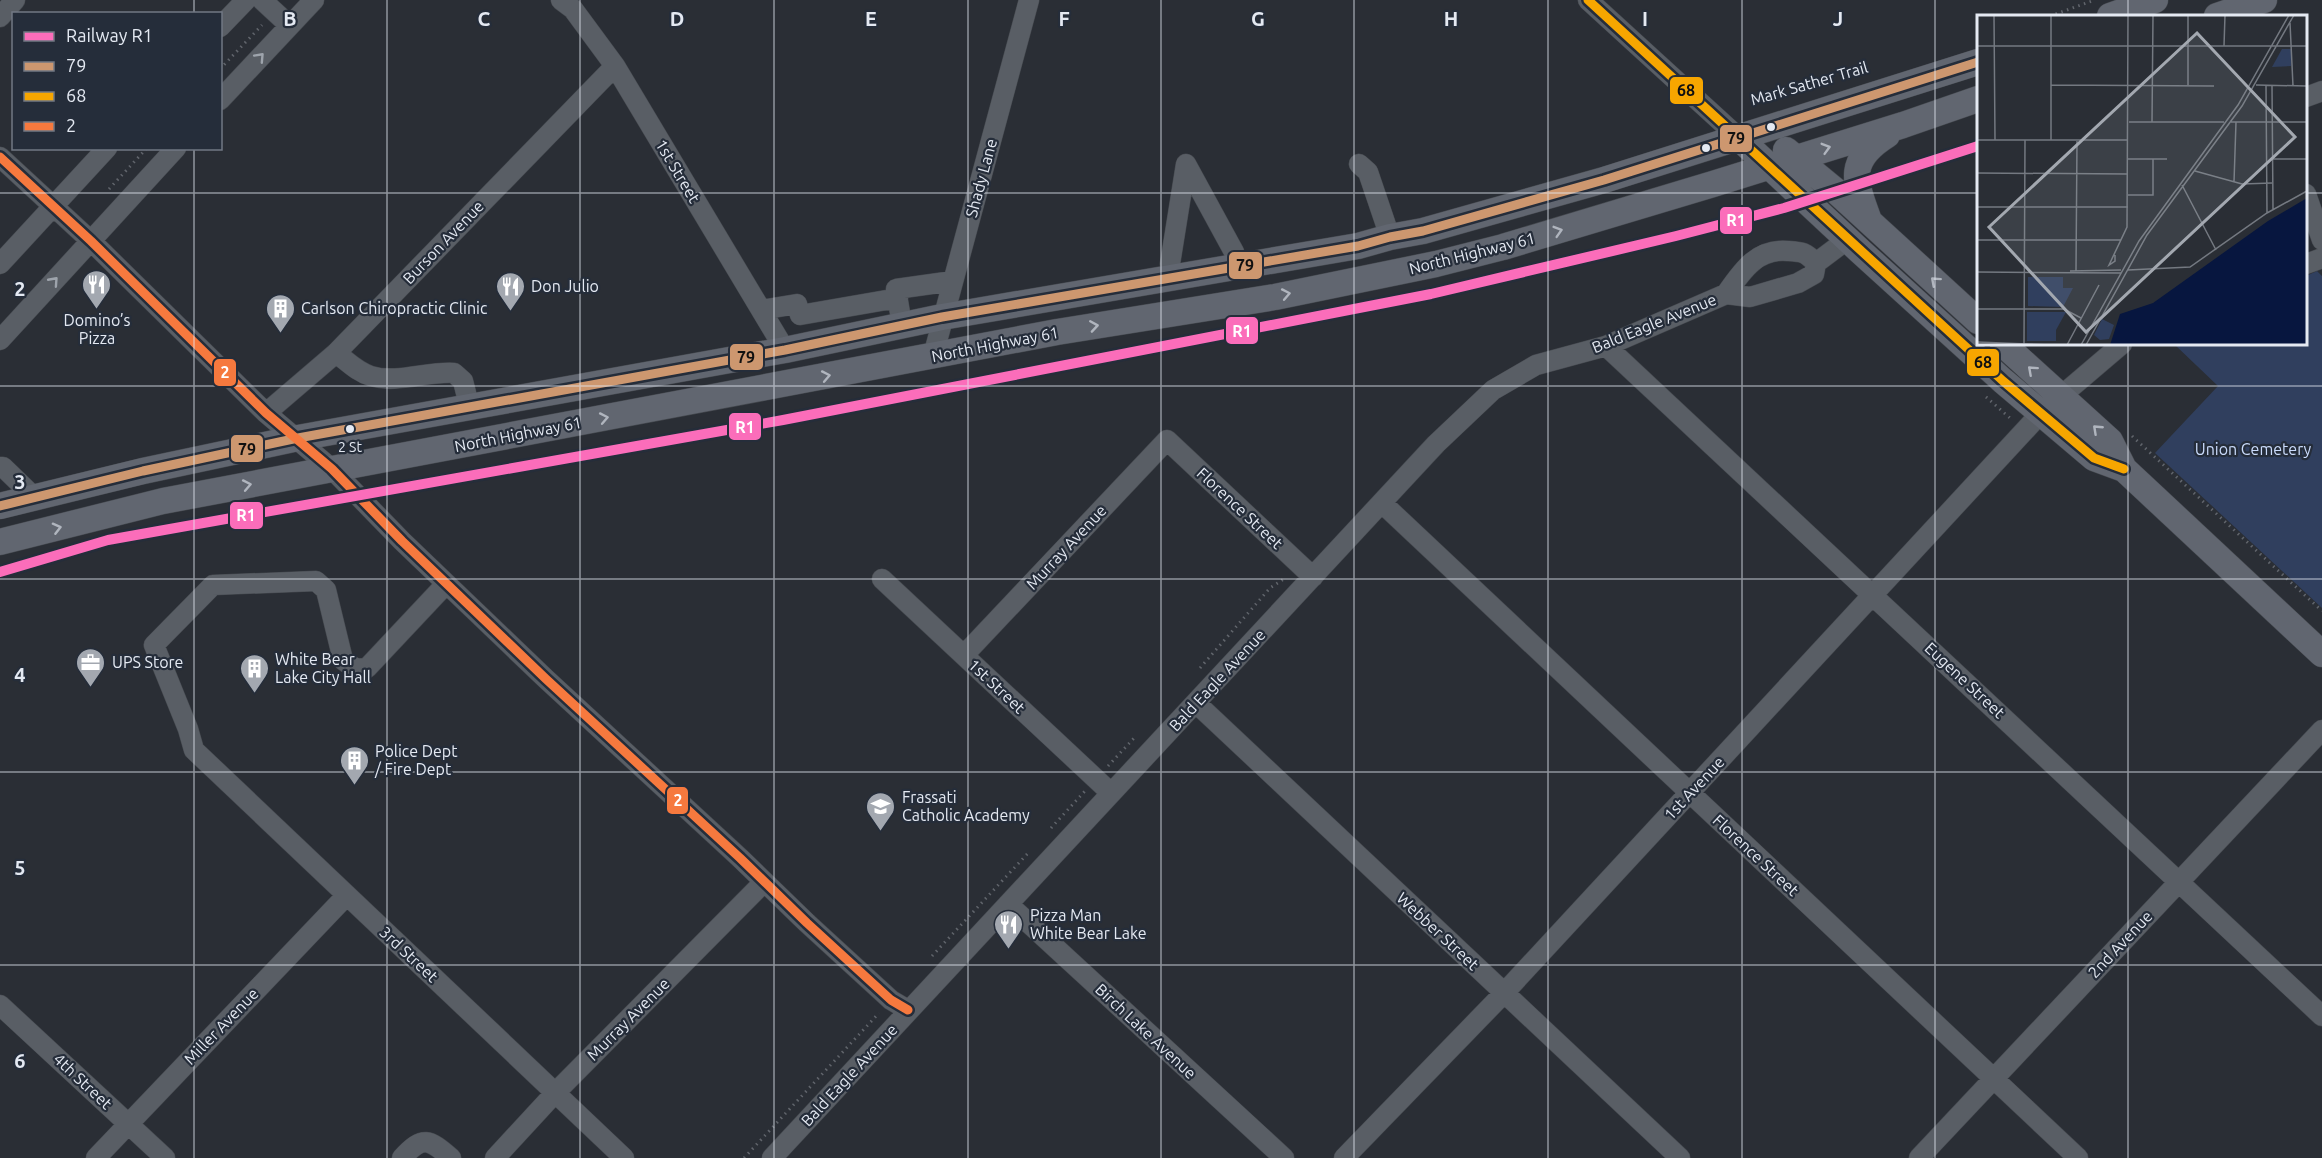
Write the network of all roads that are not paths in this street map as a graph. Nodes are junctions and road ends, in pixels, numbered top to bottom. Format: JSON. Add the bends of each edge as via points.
{"nodes":[{"id":1,"x":15,"y":0,"type":"edge"},
{"id":2,"x":246,"y":0,"type":"edge"},
{"id":3,"x":314,"y":0,"type":"edge"},
{"id":4,"x":561,"y":0,"type":"edge"},
{"id":5,"x":1029,"y":0,"type":"edge"},
{"id":6,"x":1588,"y":0,"type":"edge"},
{"id":7,"x":2155,"y":0,"type":"edge"},
{"id":8,"x":2264,"y":0,"type":"edge"},
{"id":9,"x":268,"y":6,"type":"edge"},
{"id":10,"x":2106,"y":8,"type":"edge"},
{"id":11,"x":2220,"y":15,"type":"edge"},
{"id":12,"x":0,"y":17,"type":"edge"},
{"id":13,"x":222,"y":25,"type":"edge"},
{"id":14,"x":289,"y":25,"type":"junction"},
{"id":15,"x":1977,"y":63,"type":"edge"},
{"id":16,"x":615,"y":66,"type":"junction"},
{"id":17,"x":2322,"y":92,"type":"edge"},
{"id":18,"x":2307,"y":97,"type":"edge"},
{"id":19,"x":222,"y":98,"type":"edge"},
{"id":20,"x":1977,"y":99,"type":"edge"},
{"id":21,"x":1903,"y":125,"type":"junction"},
{"id":22,"x":1750,"y":134,"type":"junction"},
{"id":23,"x":105,"y":150,"type":"edge"},
{"id":24,"x":174,"y":150,"type":"edge"},
{"id":25,"x":0,"y":157,"type":"edge"},
{"id":26,"x":1797,"y":158,"type":"junction"},
{"id":27,"x":1359,"y":164,"type":"dead end"},
{"id":28,"x":1771,"y":166,"type":"junction"},
{"id":29,"x":2307,"y":197,"type":"edge"},
{"id":30,"x":54,"y":206,"type":"junction"},
{"id":31,"x":1874,"y":226,"type":"junction"},
{"id":32,"x":1390,"y":237,"type":"junction"},
{"id":33,"x":1848,"y":239,"type":"junction"},
{"id":34,"x":2322,"y":240,"type":"edge"},
{"id":35,"x":91,"y":241,"type":"junction"},
{"id":36,"x":2322,"y":258,"type":"edge"},
{"id":37,"x":1816,"y":263,"type":"junction"},
{"id":38,"x":0,"y":264,"type":"edge"},
{"id":39,"x":2307,"y":264,"type":"edge"},
{"id":40,"x":1237,"y":267,"type":"junction"},
{"id":41,"x":1173,"y":278,"type":"junction"},
{"id":42,"x":953,"y":280,"type":"junction"},
{"id":43,"x":1726,"y":294,"type":"junction"},
{"id":44,"x":898,"y":298,"type":"junction"},
{"id":45,"x":761,"y":310,"type":"junction"},
{"id":46,"x":942,"y":317,"type":"junction"},
{"id":47,"x":1977,"y":320,"type":"edge"},
{"id":48,"x":902,"y":325,"type":"junction"},
{"id":49,"x":0,"y":340,"type":"edge"},
{"id":50,"x":2004,"y":345,"type":"edge"},
{"id":51,"x":2121,"y":345,"type":"edge"},
{"id":52,"x":1606,"y":346,"type":"junction"},
{"id":53,"x":784,"y":350,"type":"junction"},
{"id":54,"x":336,"y":353,"type":"junction"},
{"id":55,"x":933,"y":356,"type":"junction"},
{"id":56,"x":2061,"y":396,"type":"junction"},
{"id":57,"x":469,"y":405,"type":"junction"},
{"id":58,"x":2041,"y":413,"type":"junction"},
{"id":59,"x":266,"y":414,"type":"junction"},
{"id":60,"x":298,"y":438,"type":"junction"},
{"id":61,"x":1167,"y":440,"type":"joint"},
{"id":62,"x":0,"y":467,"type":"edge"},
{"id":63,"x":332,"y":469,"type":"junction"},
{"id":64,"x":2124,"y":469,"type":"junction"},
{"id":65,"x":34,"y":498,"type":"junction"},
{"id":66,"x":1382,"y":503,"type":"junction"},
{"id":67,"x":0,"y":506,"type":"edge"},
{"id":68,"x":0,"y":542,"type":"edge"},
{"id":69,"x":1313,"y":577,"type":"junction"},
{"id":70,"x":882,"y":579,"type":"dead end"},
{"id":71,"x":446,"y":584,"type":"junction"},
{"id":72,"x":1874,"y":595,"type":"junction"},
{"id":73,"x":2322,"y":654,"type":"edge"},
{"id":74,"x":964,"y":655,"type":"junction"},
{"id":75,"x":1196,"y":703,"type":"junction"},
{"id":76,"x":2322,"y":730,"type":"edge"},
{"id":77,"x":1690,"y":792,"type":"junction"},
{"id":78,"x":1111,"y":793,"type":"junction"},
{"id":79,"x":764,"y":882,"type":"junction"},
{"id":80,"x":2179,"y":882,"type":"junction"},
{"id":81,"x":347,"y":895,"type":"junction"},
{"id":82,"x":1008,"y":904,"type":"junction"},
{"id":83,"x":1504,"y":993,"type":"junction"},
{"id":84,"x":0,"y":1005,"type":"edge"},
{"id":85,"x":899,"y":1005,"type":"junction"},
{"id":86,"x":2322,"y":1016,"type":"edge"},
{"id":87,"x":1993,"y":1078,"type":"junction"},
{"id":88,"x":555,"y":1093,"type":"junction"},
{"id":89,"x":128,"y":1122,"type":"junction"},
{"id":90,"x":96,"y":1158,"type":"edge"},
{"id":91,"x":165,"y":1158,"type":"edge"},
{"id":92,"x":402,"y":1158,"type":"edge"},
{"id":93,"x":451,"y":1158,"type":"edge"},
{"id":94,"x":495,"y":1158,"type":"edge"},
{"id":95,"x":624,"y":1158,"type":"edge"},
{"id":96,"x":772,"y":1158,"type":"edge"},
{"id":97,"x":1284,"y":1158,"type":"edge"},
{"id":98,"x":1344,"y":1158,"type":"edge"},
{"id":99,"x":1680,"y":1158,"type":"edge"},
{"id":100,"x":1919,"y":1158,"type":"edge"},
{"id":101,"x":2078,"y":1158,"type":"edge"}],
"edges":[{"from":1,"to":12,"type":"street"},
{"from":2,"to":13,"type":"street"},
{"from":3,"to":14,"type":"street"},
{"from":4,"to":16,"type":"street","name":"1st Street","via":[[573,9]]},
{"from":5,"to":42,"type":"street","name":"Shady Lane"},
{"from":6,"to":22,"type":"street"},
{"from":7,"to":10,"type":"main road"},
{"from":8,"to":11,"type":"main road"},
{"from":9,"to":14,"type":"street"},
{"from":19,"to":14,"type":"street","one_way":true},
{"from":15,"to":22,"type":"main road","name":"North Highway 61"},
{"from":16,"to":45,"type":"street","name":"1st Street"},
{"from":16,"to":54,"type":"street","name":"Burson Avenue"},
{"from":17,"to":18,"type":"street"},
{"from":20,"to":21,"type":"main road","name":"North Highway 61"},
{"from":26,"to":21,"type":"main road","name":"North Highway 61","one_way":true},
{"from":21,"to":31,"type":"main road","via":[[1871,147],[1857,166],[1857,186]]},
{"from":22,"to":26,"type":"main road"},
{"from":22,"to":28,"type":"main road"},
{"from":22,"to":32,"type":"main road","name":"North Highway 61","via":[[1604,180]]},
{"from":23,"to":30,"type":"street"},
{"from":24,"to":35,"type":"street"},
{"from":25,"to":30,"type":"street"},
{"from":26,"to":28,"type":"main road","name":"North Highway 61"},
{"from":26,"to":31,"type":"main road"},
{"from":27,"to":32,"type":"street","via":[[1368,172]]},
{"from":28,"to":33,"type":"main road"},
{"from":55,"to":28,"type":"main road","name":"North Highway 61","one_way":true,"via":[[1275,297],[1436,264],[1503,248]]},
{"from":29,"to":34,"type":"street"},
{"from":30,"to":35,"type":"street"},
{"from":30,"to":38,"type":"street"},
{"from":47,"to":31,"type":"main road","one_way":true},
{"from":32,"to":40,"type":"main road","name":"North Highway 61"},
{"from":33,"to":37,"type":"street"},
{"from":33,"to":58,"type":"main road"},
{"from":49,"to":35,"type":"street","one_way":true},
{"from":35,"to":59,"type":"street"},
{"from":36,"to":39,"type":"street"},
{"from":37,"to":43,"type":"street","name":"Bald Eagle Avenue","via":[[1814,274],[1798,283],[1750,297]]},
{"from":37,"to":43,"type":"street","name":"Bald Eagle Avenue","via":[[1805,252],[1778,250],[1758,256]]},
{"from":40,"to":41,"type":"main road","name":"North Highway 61"},
{"from":40,"to":41,"type":"street","via":[[1234,252],[1185,164],[1170,264]]},
{"from":41,"to":46,"type":"main road","name":"North Highway 61"},
{"from":42,"to":44,"type":"street","via":[[896,289]]},
{"from":42,"to":46,"type":"street","name":"Shady Lane"},
{"from":43,"to":52,"type":"street","name":"Bald Eagle Avenue"},
{"from":44,"to":45,"type":"street","via":[[800,315],[797,304]]},
{"from":44,"to":48,"type":"street"},
{"from":45,"to":53,"type":"street","name":"1st Street"},
{"from":46,"to":48,"type":"main road","name":"North Highway 61"},
{"from":46,"to":55,"type":"street","name":"Shady Lane"},
{"from":48,"to":53,"type":"main road","name":"North Highway 61"},
{"from":56,"to":50,"type":"main road","one_way":true},
{"from":51,"to":56,"type":"street"},
{"from":52,"to":66,"type":"street","name":"Bald Eagle Avenue","via":[[1536,365],[1493,390]]},
{"from":52,"to":72,"type":"street","name":"Eugene Street"},
{"from":53,"to":57,"type":"main road","name":"North Highway 61"},
{"from":54,"to":57,"type":"street","via":[[355,368],[383,379],[454,373],[463,381]]},
{"from":54,"to":59,"type":"street","name":"Burson Avenue"},
{"from":63,"to":55,"type":"main road","name":"North Highway 61","one_way":true},
{"from":64,"to":56,"type":"main road","one_way":true,"via":[[2110,441]]},
{"from":57,"to":60,"type":"main road","name":"North Highway 61"},
{"from":58,"to":64,"type":"main road","via":[[2094,458]]},
{"from":58,"to":72,"type":"street","name":"1st Avenue"},
{"from":59,"to":60,"type":"street"},
{"from":60,"to":63,"type":"street"},
{"from":60,"to":65,"type":"main road","name":"North Highway 61"},
{"from":61,"to":69,"type":"street","name":"Florence Street"},
{"from":61,"to":74,"type":"street","name":"Murray Avenue"},
{"from":62,"to":65,"type":"street"},
{"from":68,"to":63,"type":"main road","name":"North Highway 61","one_way":true,"via":[[164,501]]},
{"from":63,"to":71,"type":"street"},
{"from":64,"to":73,"type":"main road"},
{"from":65,"to":67,"type":"main road","name":"North Highway 61"},
{"from":66,"to":69,"type":"street","name":"Bald Eagle Avenue"},
{"from":66,"to":77,"type":"street","name":"Florence Street"},
{"from":69,"to":75,"type":"street","name":"Bald Eagle Avenue"},
{"from":70,"to":74,"type":"street","name":"1st Street"},
{"from":71,"to":79,"type":"street"},
{"from":71,"to":81,"type":"street","name":"3rd Street","via":[[368,668],[356,669],[343,660],[326,591],[316,581],[213,585],[154,645],[194,750]]},
{"from":72,"to":77,"type":"street","name":"1st Avenue"},
{"from":72,"to":80,"type":"street","name":"Eugene Street"},
{"from":74,"to":78,"type":"street","name":"1st Street"},
{"from":75,"to":78,"type":"street","name":"Bald Eagle Avenue"},
{"from":75,"to":83,"type":"street","name":"Webber Street"},
{"from":76,"to":80,"type":"street","name":"2nd Avenue"},
{"from":77,"to":83,"type":"street","name":"1st Avenue"},
{"from":77,"to":87,"type":"street","name":"Florence Street"},
{"from":78,"to":82,"type":"street","name":"Bald Eagle Avenue"},
{"from":79,"to":85,"type":"street"},
{"from":79,"to":88,"type":"street","name":"Murray Avenue"},
{"from":80,"to":86,"type":"street","name":"Eugene Street"},
{"from":80,"to":87,"type":"street","name":"2nd Avenue"},
{"from":81,"to":88,"type":"street","name":"3rd Street"},
{"from":81,"to":89,"type":"street","name":"Miller Avenue"},
{"from":82,"to":85,"type":"street","name":"Bald Eagle Avenue"},
{"from":82,"to":97,"type":"street","name":"Birch Lake Avenue"},
{"from":83,"to":98,"type":"street","name":"1st Avenue"},
{"from":83,"to":99,"type":"street","name":"Webber Street"},
{"from":84,"to":89,"type":"street","name":"4th Street"},
{"from":85,"to":96,"type":"street","name":"Bald Eagle Avenue"},
{"from":87,"to":100,"type":"street","name":"2nd Avenue"},
{"from":87,"to":101,"type":"street","name":"Florence Street"},
{"from":88,"to":94,"type":"street","name":"Murray Avenue"},
{"from":88,"to":95,"type":"street","name":"3rd Street"},
{"from":89,"to":90,"type":"street","name":"Miller Avenue"},
{"from":89,"to":91,"type":"street","name":"4th Street"},
{"from":92,"to":93,"type":"street","via":[[412,1147],[433,1142]]}]}
